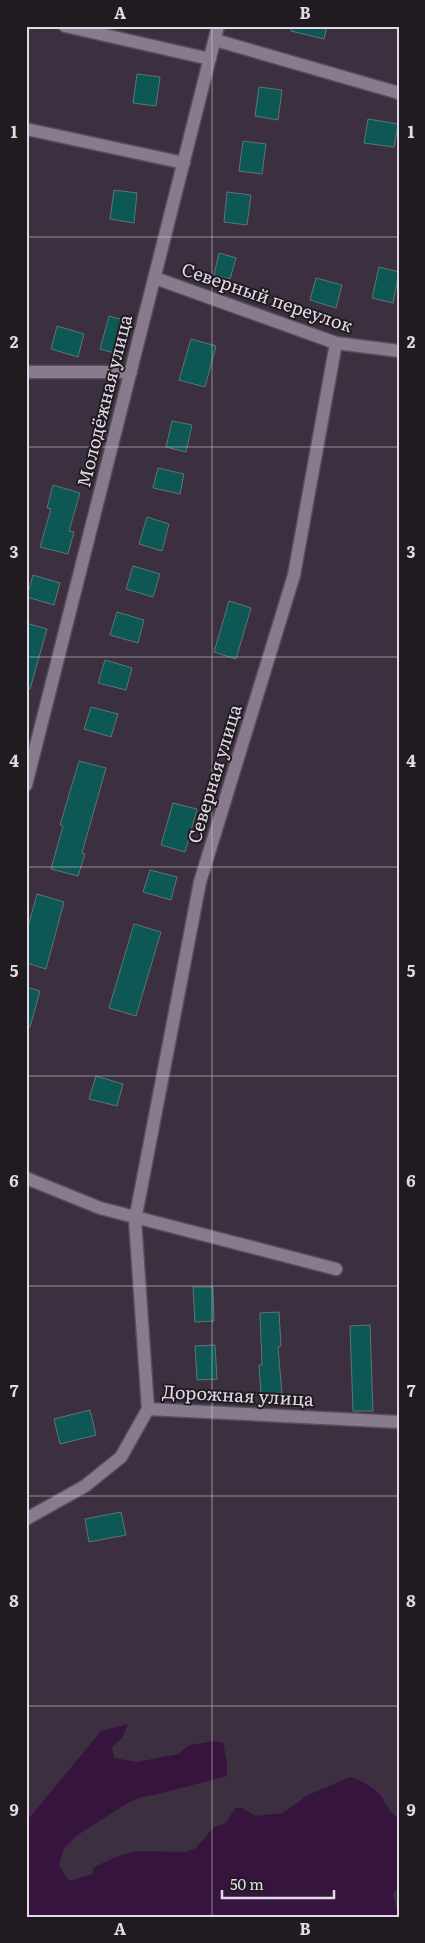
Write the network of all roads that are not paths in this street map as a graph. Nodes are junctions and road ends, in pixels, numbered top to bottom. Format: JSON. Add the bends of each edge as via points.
{"nodes":[{"id":1,"x":65,"y":26,"type":"edge"},
{"id":2,"x":218,"y":26,"type":"edge"},
{"id":3,"x":215,"y":40,"type":"junction"},
{"id":4,"x":210,"y":59,"type":"junction"},
{"id":5,"x":399,"y":93,"type":"edge"},
{"id":6,"x":26,"y":128,"type":"edge"},
{"id":7,"x":184,"y":162,"type":"junction"},
{"id":8,"x":154,"y":278,"type":"junction"},
{"id":9,"x":336,"y":343,"type":"junction"},
{"id":10,"x":399,"y":350,"type":"edge"},
{"id":11,"x":26,"y":372,"type":"edge"},
{"id":12,"x":130,"y":372,"type":"junction"},
{"id":13,"x":26,"y":785,"type":"edge"},
{"id":14,"x":26,"y":1178,"type":"edge"},
{"id":15,"x":136,"y":1217,"type":"junction"},
{"id":16,"x":336,"y":1269,"type":"dead end"},
{"id":17,"x":148,"y":1409,"type":"junction"},
{"id":18,"x":399,"y":1422,"type":"edge"},
{"id":19,"x":26,"y":1519,"type":"edge"}],
"edges":[{"from":1,"to":4,"type":"street"},
{"from":2,"to":3,"type":"street","name":"Молодёжная улица"},
{"from":3,"to":4,"type":"street","name":"Молодёжная улица"},
{"from":3,"to":5,"type":"street"},
{"from":4,"to":7,"type":"street","name":"Молодёжная улица"},
{"from":6,"to":7,"type":"street"},
{"from":7,"to":8,"type":"street","name":"Молодёжная улица"},
{"from":8,"to":9,"type":"street","name":"Северный переулок"},
{"from":8,"to":12,"type":"street","name":"Молодёжная улица"},
{"from":9,"to":10,"type":"street","name":"Северный переулок"},
{"from":9,"to":15,"type":"street","name":"Северная улица","via":[[294,575],[200,882]]},
{"from":11,"to":12,"type":"street"},
{"from":12,"to":13,"type":"street","name":"Молодёжная улица"},
{"from":14,"to":15,"type":"street","via":[[100,1208]]},
{"from":15,"to":16,"type":"street"},
{"from":15,"to":17,"type":"street","name":"Дорожная улица"},
{"from":17,"to":18,"type":"street","name":"Дорожная улица"},
{"from":17,"to":19,"type":"street","via":[[121,1457],[85,1486]]}]}
